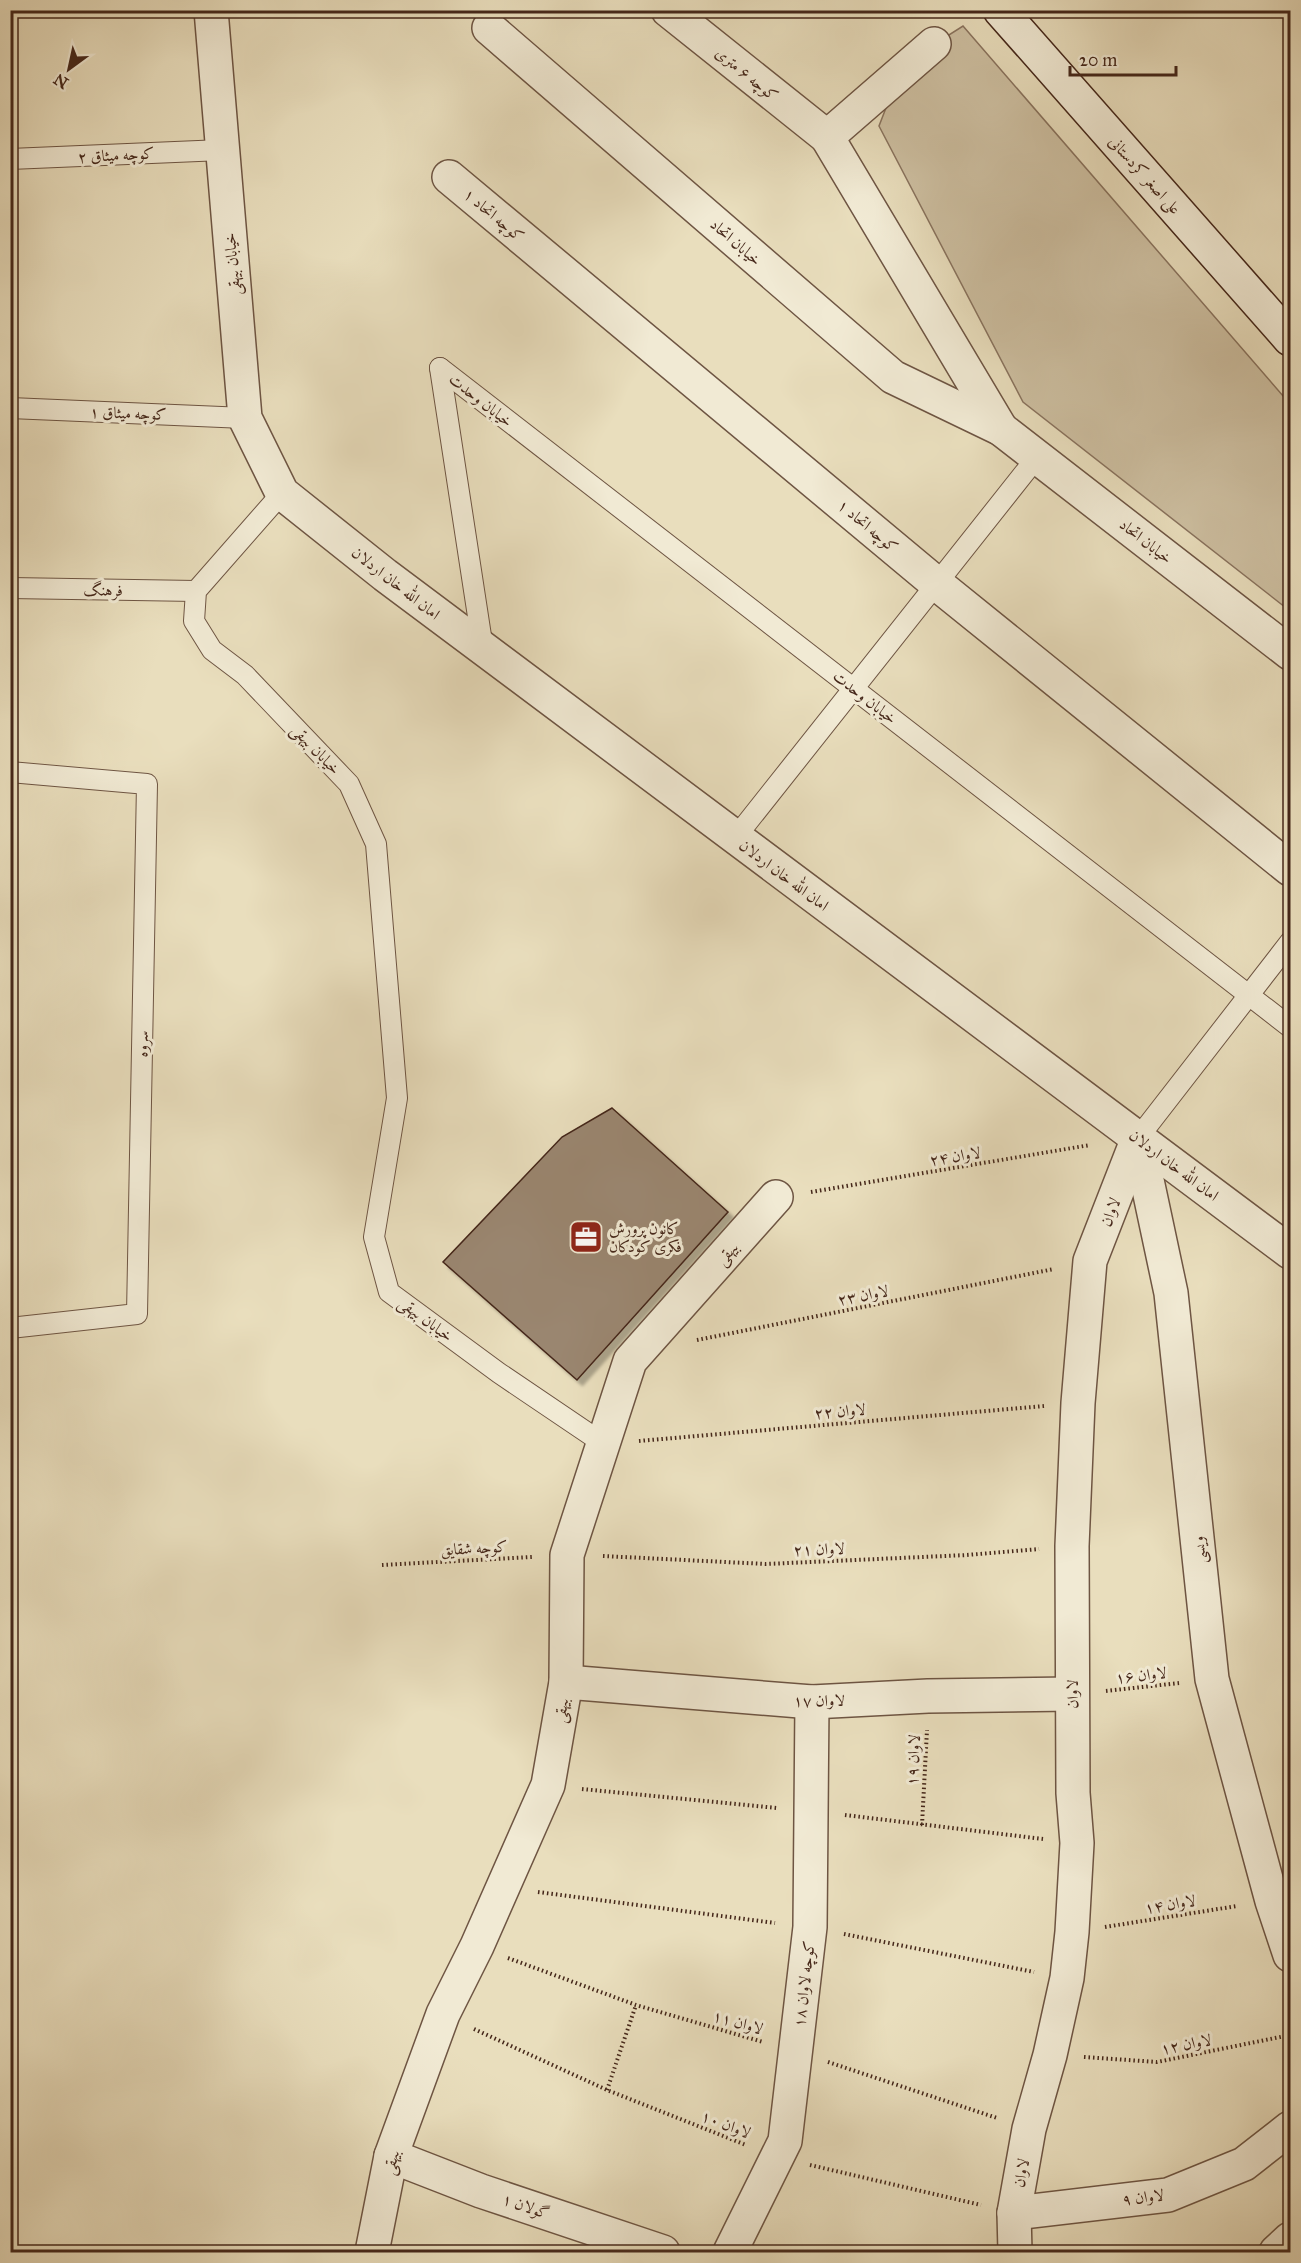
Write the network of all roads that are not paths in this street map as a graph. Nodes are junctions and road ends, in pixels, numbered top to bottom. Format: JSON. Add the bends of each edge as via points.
{"nodes":[{"id":1,"x":211,"y":10,"type":"edge"},
{"id":2,"x":668,"y":10,"type":"edge"},
{"id":3,"x":1000,"y":10,"type":"edge"},
{"id":4,"x":489,"y":28,"type":"dead end"},
{"id":5,"x":934,"y":44,"type":"dead end"},
{"id":6,"x":827,"y":137,"type":"junction"},
{"id":7,"x":222,"y":150,"type":"junction"},
{"id":8,"x":10,"y":159,"type":"edge"},
{"id":9,"x":449,"y":177,"type":"dead end"},
{"id":10,"x":1290,"y":339,"type":"edge"},
{"id":11,"x":10,"y":408,"type":"edge"},
{"id":12,"x":245,"y":418,"type":"junction"},
{"id":13,"x":1001,"y":429,"type":"junction"},
{"id":14,"x":1037,"y":457,"type":"junction"},
{"id":15,"x":282,"y":493,"type":"junction"},
{"id":16,"x":938,"y":584,"type":"junction"},
{"id":17,"x":10,"y":588,"type":"edge"},
{"id":18,"x":196,"y":591,"type":"junction"},
{"id":19,"x":483,"y":649,"type":"junction"},
{"id":20,"x":1290,"y":653,"type":"edge"},
{"id":21,"x":854,"y":689,"type":"junction"},
{"id":22,"x":10,"y":772,"type":"edge"},
{"id":23,"x":735,"y":838,"type":"junction"},
{"id":24,"x":1290,"y":869,"type":"edge"},
{"id":25,"x":1290,"y":942,"type":"edge"},
{"id":26,"x":1249,"y":995,"type":"junction"},
{"id":27,"x":1290,"y":1027,"type":"edge"},
{"id":28,"x":1138,"y":1137,"type":"junction"},
{"id":29,"x":776,"y":1197,"type":"road end"},
{"id":30,"x":1290,"y":1252,"type":"edge"},
{"id":31,"x":10,"y":1328,"type":"edge"},
{"id":32,"x":604,"y":1444,"type":"junction"},
{"id":33,"x":566,"y":1682,"type":"junction"},
{"id":34,"x":1072,"y":1694,"type":"junction"},
{"id":35,"x":812,"y":1702,"type":"junction"},
{"id":36,"x":1290,"y":1955,"type":"edge"},
{"id":37,"x":1290,"y":2128,"type":"edge"},
{"id":38,"x":390,"y":2156,"type":"junction"},
{"id":39,"x":1014,"y":2213,"type":"junction"},
{"id":40,"x":1290,"y":2239,"type":"edge"},
{"id":41,"x":372,"y":2253,"type":"edge"},
{"id":42,"x":663,"y":2253,"type":"edge"},
{"id":43,"x":730,"y":2253,"type":"edge"},
{"id":44,"x":1015,"y":2253,"type":"edge"},
{"id":45,"x":1276,"y":2253,"type":"edge"}],
"edges":[{"from":1,"to":7,"type":"street","name":"خیابان بیهقی"},
{"from":2,"to":6,"type":"street","name":"کوچه ۶ متری"},
{"from":3,"to":10,"type":"street","name":"علی اصغر کردستانی"},
{"from":4,"to":13,"type":"street","name":"خیابان اتحاد","via":[[893,377]]},
{"from":5,"to":6,"type":"street"},
{"from":6,"to":13,"type":"street","name":"خیابان اتحاد"},
{"from":7,"to":8,"type":"lane","name":"کوچه میثاق ۲"},
{"from":7,"to":12,"type":"street","name":"خیابان بیهقی"},
{"from":9,"to":16,"type":"street","name":"کوچه اتحاد ۱"},
{"from":11,"to":12,"type":"lane","name":"کوچه میثاق ۱"},
{"from":12,"to":15,"type":"street","name":"خیابان بیهقی"},
{"from":13,"to":14,"type":"street","name":"خیابان اتحاد"},
{"from":14,"to":16,"type":"lane"},
{"from":14,"to":20,"type":"street","name":"خیابان اتحاد"},
{"from":15,"to":18,"type":"lane"},
{"from":15,"to":19,"type":"street","name":"امان الله خان اردلان"},
{"from":16,"to":21,"type":"lane"},
{"from":16,"to":24,"type":"street","name":"کوچه اتحاد ۱"},
{"from":17,"to":18,"type":"lane","name":"فرهنگ"},
{"from":18,"to":32,"type":"lane","name":"خیابان بیهقی","via":[[194,621],[212,650],[244,675],[349,784],[376,844],[397,1098],[374,1237],[389,1292]]},
{"from":19,"to":21,"type":"lane","name":"خیابان وحدت","via":[[440,368]]},
{"from":19,"to":23,"type":"street","name":"امان الله خان اردلان"},
{"from":21,"to":23,"type":"lane"},
{"from":21,"to":26,"type":"lane","name":"خیابان وحدت"},
{"from":22,"to":31,"type":"lane","name":"سروه","via":[[147,784],[137,1314]]},
{"from":23,"to":28,"type":"street","name":"امان الله خان اردلان"},
{"from":25,"to":26,"type":"lane"},
{"from":26,"to":27,"type":"lane","name":"خیابان وحدت"},
{"from":26,"to":28,"type":"lane"},
{"from":28,"to":30,"type":"street","name":"امان الله خان اردلان"},
{"from":28,"to":34,"type":"street","name":"لاوان","via":[[1090,1261],[1078,1402],[1072,1546]]},
{"from":28,"to":36,"type":"street","name":"ویسی","via":[[1171,1293],[1212,1679]]},
{"from":29,"to":32,"type":"street","name":"بیهقی","via":[[630,1361]]},
{"from":32,"to":33,"type":"street","name":"بیهقی","via":[[567,1555]]},
{"from":33,"to":35,"type":"street","name":"لاوان ۱۷"},
{"from":33,"to":38,"type":"street","name":"بیهقی","via":[[548,1785],[443,2014]]},
{"from":34,"to":35,"type":"street","name":"لاوان ۱۷"},
{"from":34,"to":39,"type":"street","name":"لاوان","via":[[1077,1843],[1067,1978],[1029,2128]]},
{"from":35,"to":43,"type":"street","name":"کوچه لاوان ۱۸","via":[[810,1927],[785,2141]]},
{"from":37,"to":39,"type":"street","name":"لاوان ۹","via":[[1244,2164],[1168,2195]]},
{"from":38,"to":41,"type":"street","name":"بیهقی"},
{"from":38,"to":42,"type":"street","name":"گولان ۱"},
{"from":39,"to":44,"type":"street","name":"لاوان"},
{"from":40,"to":45,"type":"street"}]}
